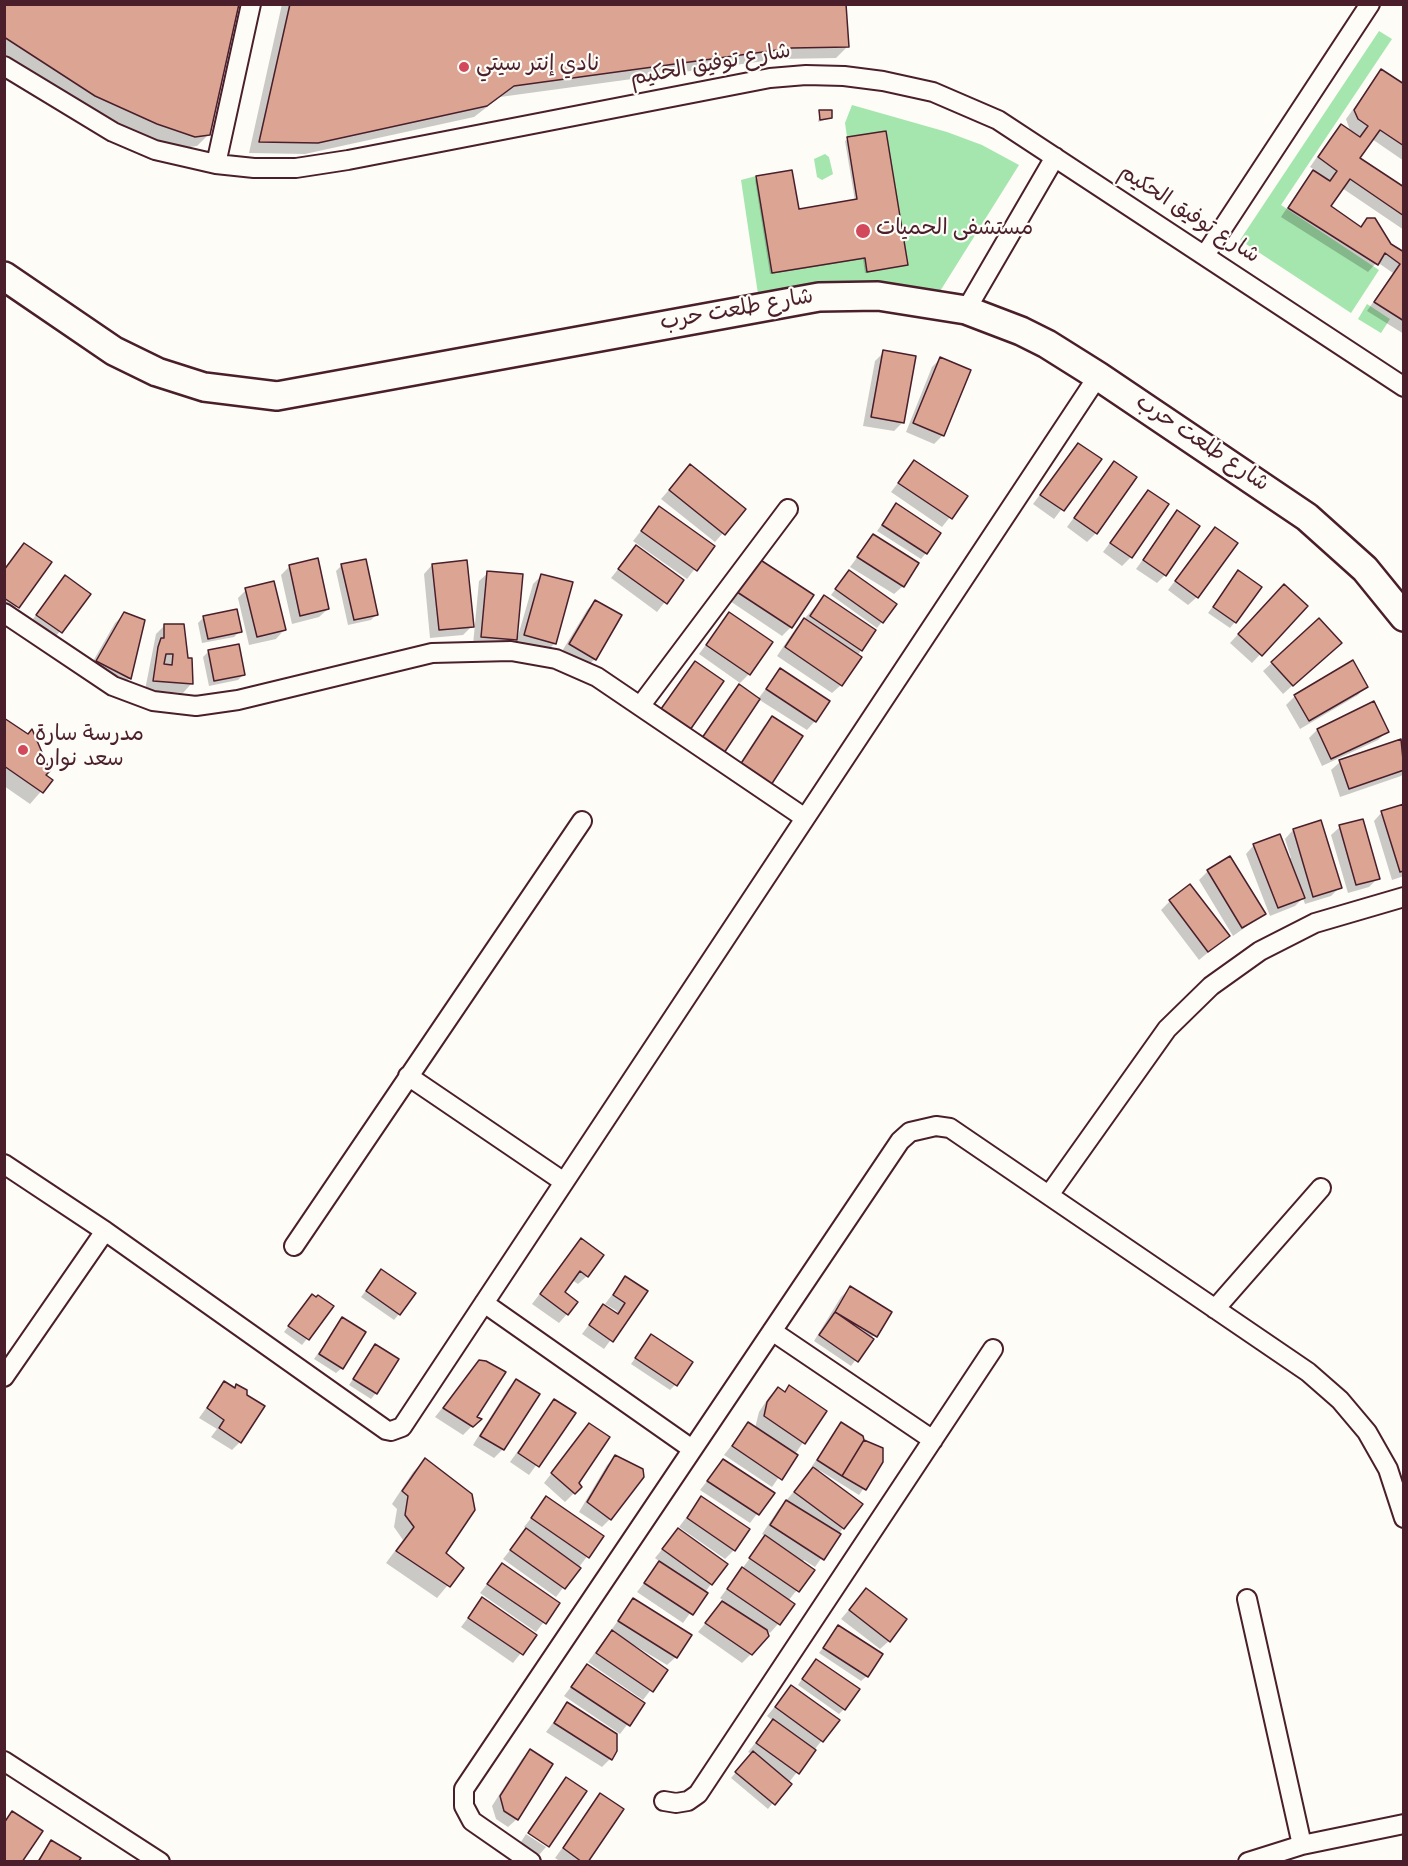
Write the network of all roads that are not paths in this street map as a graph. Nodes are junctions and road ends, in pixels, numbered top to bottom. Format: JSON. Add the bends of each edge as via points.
{"nodes":[{"id":1,"x":251,"y":4,"type":"edge"},
{"id":2,"x":1370,"y":4,"type":"edge"},
{"id":3,"x":4,"y":66,"type":"edge"},
{"id":4,"x":1056,"y":157,"type":"junction"},
{"id":5,"x":216,"y":164,"type":"junction"},
{"id":6,"x":1205,"y":255,"type":"junction"},
{"id":7,"x":4,"y":276,"type":"edge"},
{"id":8,"x":966,"y":310,"type":"junction"},
{"id":9,"x":1098,"y":376,"type":"junction"},
{"id":10,"x":1404,"y":387,"type":"edge"},
{"id":11,"x":788,"y":508,"type":"dead end"},
{"id":12,"x":4,"y":613,"type":"edge"},
{"id":13,"x":1404,"y":616,"type":"edge"},
{"id":14,"x":641,"y":705,"type":"junction"},
{"id":15,"x":805,"y":818,"type":"junction"},
{"id":16,"x":582,"y":821,"type":"dead end"},
{"id":17,"x":1404,"y":897,"type":"edge"},
{"id":18,"x":408,"y":1076,"type":"junction"},
{"id":19,"x":4,"y":1164,"type":"edge"},
{"id":20,"x":564,"y":1182,"type":"junction"},
{"id":21,"x":1320,"y":1188,"type":"dead end"},
{"id":22,"x":1049,"y":1195,"type":"junction"},
{"id":23,"x":105,"y":1231,"type":"junction"},
{"id":24,"x":294,"y":1246,"type":"dead end"},
{"id":25,"x":484,"y":1303,"type":"junction"},
{"id":26,"x":1215,"y":1309,"type":"junction"},
{"id":27,"x":772,"y":1331,"type":"junction"},
{"id":28,"x":993,"y":1349,"type":"dead end"},
{"id":29,"x":4,"y":1377,"type":"edge"},
{"id":30,"x":933,"y":1440,"type":"junction"},
{"id":31,"x":692,"y":1449,"type":"junction"},
{"id":32,"x":1404,"y":1518,"type":"edge"},
{"id":33,"x":1247,"y":1599,"type":"dead end"},
{"id":34,"x":4,"y":1761,"type":"edge"},
{"id":35,"x":664,"y":1801,"type":"dead end"},
{"id":36,"x":1404,"y":1824,"type":"edge"},
{"id":37,"x":1302,"y":1845,"type":"junction"},
{"id":38,"x":160,"y":1862,"type":"edge"},
{"id":39,"x":531,"y":1862,"type":"edge"},
{"id":40,"x":1248,"y":1862,"type":"edge"}],
"edges":[{"from":1,"to":5,"type":"street"},
{"from":2,"to":6,"type":"street"},
{"from":3,"to":5,"type":"street","name":"شارع توفيق الحكيم","via":[[112,132],[155,150]]},
{"from":4,"to":5,"type":"street","name":"شارع توفيق الحكيم","via":[[998,120],[933,92],[883,81],[806,75],[770,78],[296,168]]},
{"from":4,"to":6,"type":"street","name":"شارع توفيق الحكيم"},
{"from":4,"to":8,"type":"street"},
{"from":6,"to":10,"type":"street","name":"شارع توفيق الحكيم"},
{"from":7,"to":8,"type":"street","name":"شارع طلعت حرب","via":[[114,351],[157,372],[204,387],[277,396],[819,297],[908,298]]},
{"from":8,"to":9,"type":"street","name":"شارع طلعت حرب","via":[[1021,331]]},
{"from":9,"to":13,"type":"street","name":"شارع طلعت حرب","via":[[1307,517],[1365,569]]},
{"from":9,"to":15,"type":"street"},
{"from":11,"to":14,"type":"street"},
{"from":12,"to":14,"type":"street","via":[[113,686],[153,701],[196,706],[238,700],[432,653],[511,651],[556,659],[597,677]]},
{"from":14,"to":15,"type":"street"},
{"from":15,"to":20,"type":"street"},
{"from":16,"to":18,"type":"street"},
{"from":17,"to":22,"type":"street","via":[[1315,924],[1260,951],[1211,986],[1167,1029]]},
{"from":18,"to":20,"type":"street"},
{"from":18,"to":24,"type":"street"},
{"from":19,"to":23,"type":"street"},
{"from":20,"to":25,"type":"street"},
{"from":21,"to":26,"type":"street"},
{"from":22,"to":26,"type":"street"},
{"from":22,"to":27,"type":"street","via":[[950,1128],[936,1126],[910,1132],[900,1141]]},
{"from":23,"to":25,"type":"street","via":[[391,1431],[402,1427]]},
{"from":23,"to":29,"type":"street"},
{"from":25,"to":31,"type":"street"},
{"from":26,"to":32,"type":"street","via":[[1308,1372],[1340,1400],[1367,1432],[1388,1469]]},
{"from":27,"to":30,"type":"street"},
{"from":27,"to":31,"type":"street"},
{"from":28,"to":30,"type":"street"},
{"from":30,"to":35,"type":"street","via":[[699,1794],[688,1801]]},
{"from":31,"to":39,"type":"street","via":[[464,1789],[464,1806],[472,1821]]},
{"from":33,"to":37,"type":"street"},
{"from":34,"to":38,"type":"street"},
{"from":36,"to":37,"type":"street"},
{"from":37,"to":40,"type":"street"}]}
